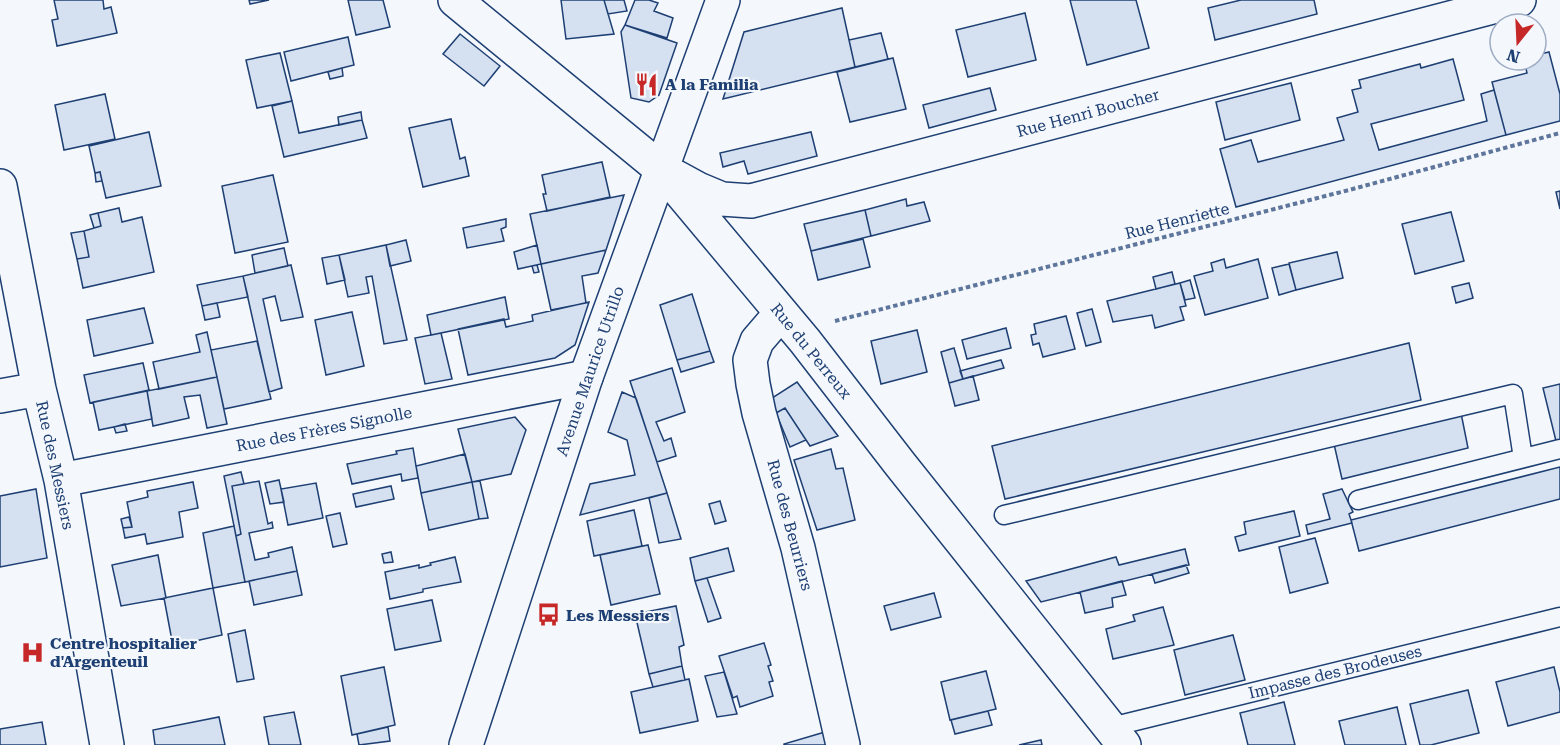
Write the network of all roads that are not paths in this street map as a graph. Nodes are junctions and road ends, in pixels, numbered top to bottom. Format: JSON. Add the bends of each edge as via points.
{"nodes":[{"id":1,"x":455,"y":0,"type":"edge"},
{"id":2,"x":1519,"y":0,"type":"edge"},
{"id":3,"x":727,"y":2,"type":"edge"},
{"id":4,"x":661,"y":169,"type":"junction"},
{"id":5,"x":0,"y":186,"type":"edge"},
{"id":6,"x":781,"y":313,"type":"junction"},
{"id":7,"x":586,"y":377,"type":"junction"},
{"id":8,"x":39,"y":389,"type":"junction"},
{"id":9,"x":0,"y":396,"type":"edge"},
{"id":10,"x":1560,"y":449,"type":"edge"},
{"id":11,"x":1523,"y":458,"type":"junction"},
{"id":12,"x":61,"y":480,"type":"junction"},
{"id":13,"x":1358,"y":500,"type":"dead end"},
{"id":14,"x":1004,"y":515,"type":"dead end"},
{"id":15,"x":1560,"y":617,"type":"edge"},
{"id":16,"x":1118,"y":736,"type":"edge"},
{"id":17,"x":107,"y":745,"type":"edge"},
{"id":18,"x":466,"y":745,"type":"edge"},
{"id":19,"x":843,"y":745,"type":"edge"}],
"edges":[{"from":1,"to":4,"type":"street","name":"Rue du Perreux"},
{"from":2,"to":4,"type":"street","name":"Rue Henri Boucher","via":[[751,201],[722,199]]},
{"from":3,"to":4,"type":"street","name":"Avenue Maurice Utrillo"},
{"from":4,"to":6,"type":"street","name":"Rue du Perreux"},
{"from":4,"to":7,"type":"street","name":"Avenue Maurice Utrillo"},
{"from":5,"to":8,"type":"street","name":"Rue des Messiers"},
{"from":6,"to":16,"type":"street","name":"Rue du Perreux"},
{"from":6,"to":19,"type":"street","name":"Rue des Beurriers","via":[[757,341],[750,360],[753,384],[798,548]]},
{"from":7,"to":12,"type":"street","name":"Rue des Frères Signolle"},
{"from":7,"to":18,"type":"street","name":"Avenue Maurice Utrillo"},
{"from":8,"to":9,"type":"street"},
{"from":8,"to":12,"type":"street","name":"Rue des Messiers"},
{"from":10,"to":11,"type":"lane"},
{"from":11,"to":13,"type":"lane"},
{"from":11,"to":14,"type":"lane","via":[[1513,394]]},
{"from":12,"to":17,"type":"street","name":"Rue des Messiers"},
{"from":15,"to":16,"type":"lane","name":"Impasse des Brodeuses"}]}
